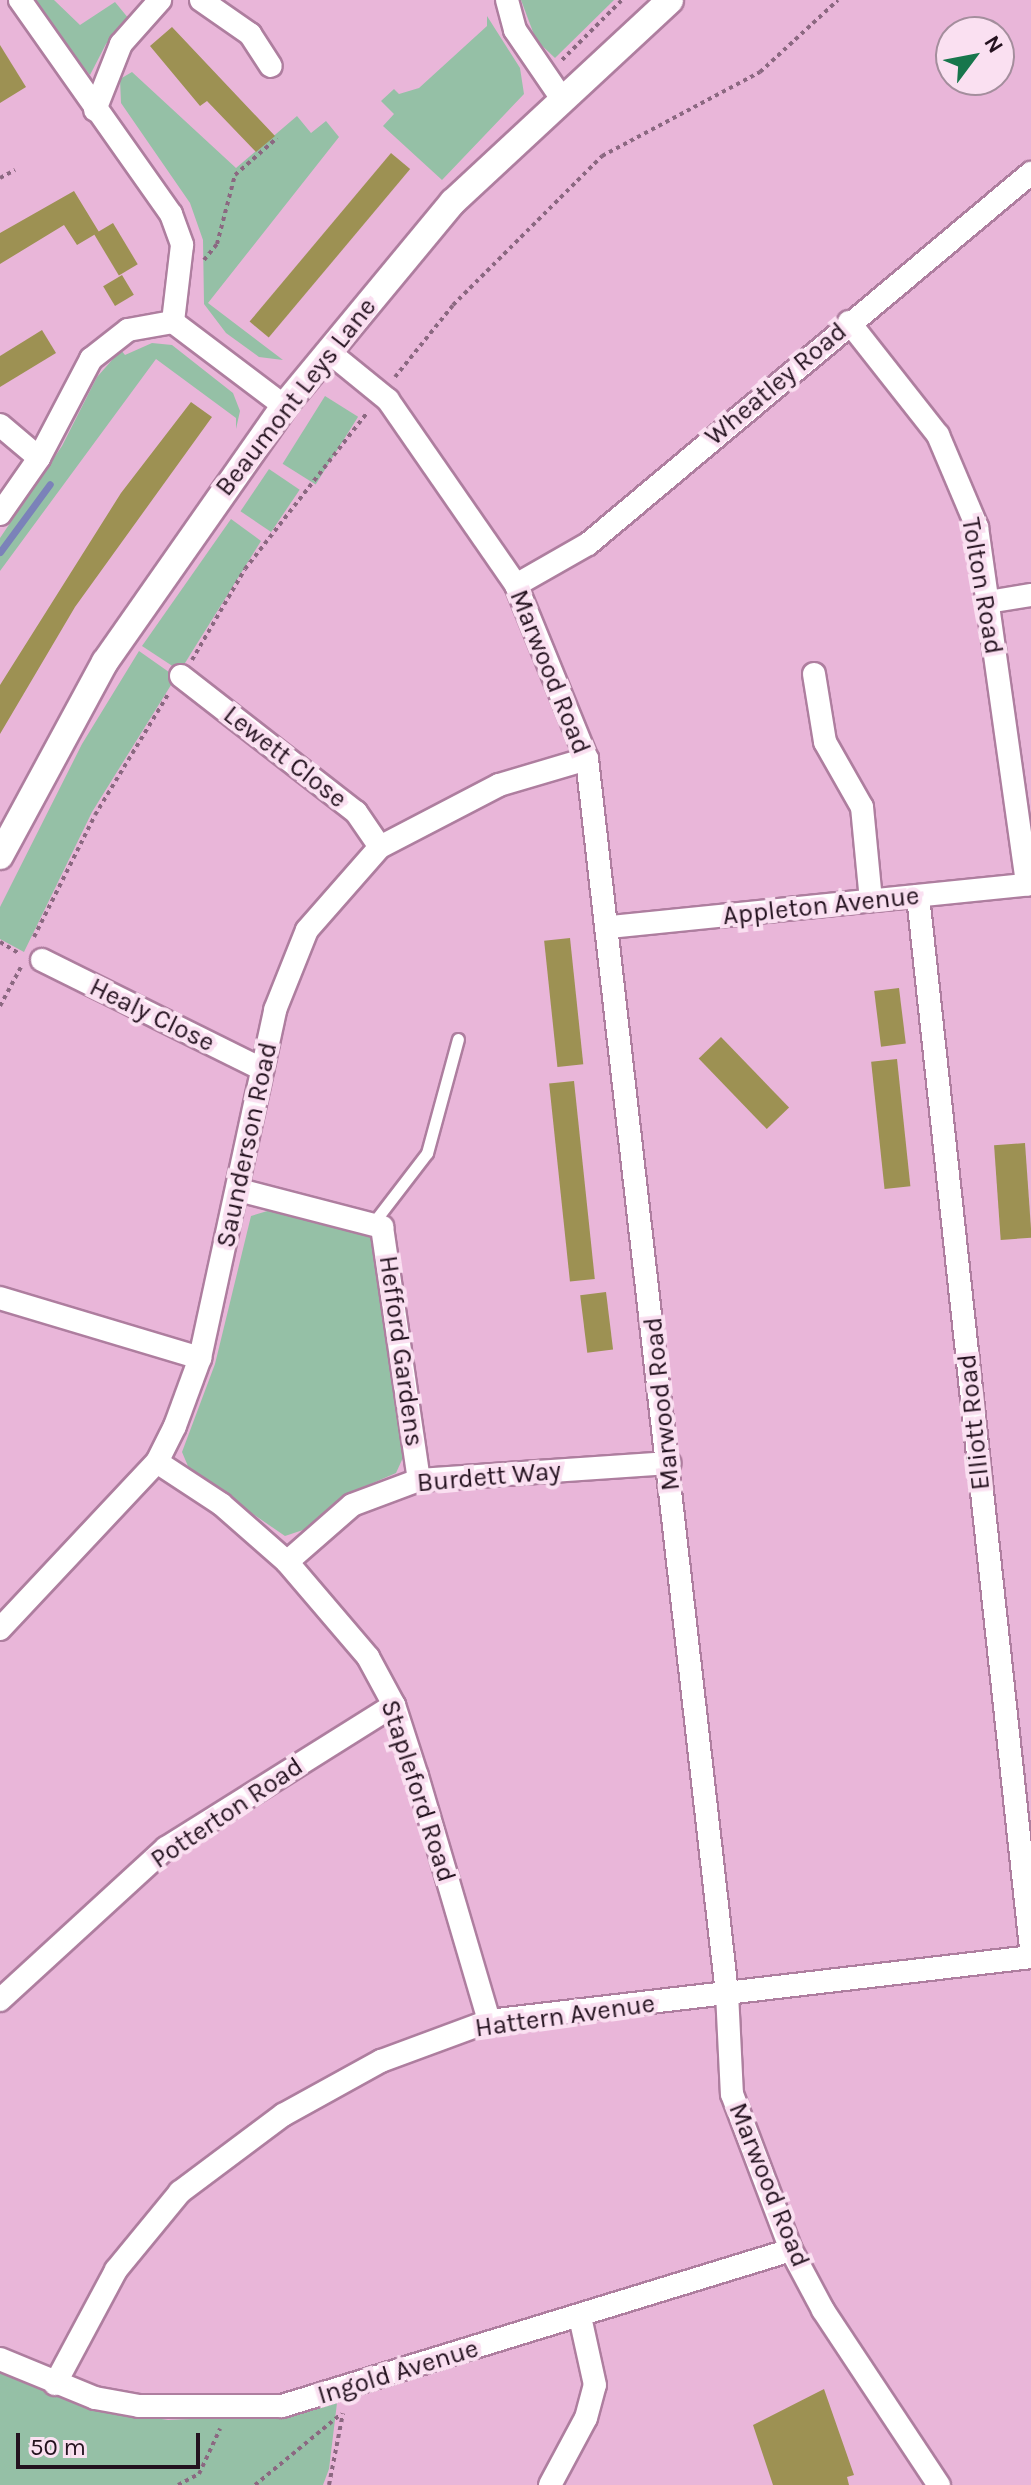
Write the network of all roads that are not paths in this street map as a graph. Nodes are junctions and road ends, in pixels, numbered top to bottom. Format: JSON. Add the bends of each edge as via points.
{"nodes":[{"id":1,"x":20,"y":0,"type":"edge"},
{"id":2,"x":160,"y":0,"type":"edge"},
{"id":3,"x":201,"y":0,"type":"edge"},
{"id":4,"x":507,"y":0,"type":"edge"},
{"id":5,"x":670,"y":0,"type":"edge"},
{"id":6,"x":271,"y":66,"type":"dead end"},
{"id":7,"x":562,"y":99,"type":"junction"},
{"id":8,"x":95,"y":110,"type":"junction"},
{"id":9,"x":1031,"y":173,"type":"edge"},
{"id":10,"x":173,"y":322,"type":"junction"},
{"id":11,"x":849,"y":322,"type":"junction"},
{"id":12,"x":329,"y":352,"type":"junction"},
{"id":13,"x":284,"y":406,"type":"junction"},
{"id":14,"x":0,"y":425,"type":"edge"},
{"id":15,"x":39,"y":458,"type":"junction"},
{"id":16,"x":0,"y":514,"type":"edge"},
{"id":17,"x":516,"y":585,"type":"junction"},
{"id":18,"x":1031,"y":595,"type":"edge"},
{"id":19,"x":988,"y":602,"type":"junction"},
{"id":20,"x":814,"y":674,"type":"dead end"},
{"id":21,"x":181,"y":676,"type":"road end"},
{"id":22,"x":587,"y":759,"type":"junction"},
{"id":23,"x":380,"y":847,"type":"junction"},
{"id":24,"x":0,"y":856,"type":"edge"},
{"id":25,"x":1029,"y":885,"type":"edge"},
{"id":26,"x":918,"y":896,"type":"junction"},
{"id":27,"x":871,"y":900,"type":"junction"},
{"id":28,"x":610,"y":927,"type":"junction"},
{"id":29,"x":42,"y":960,"type":"dead end"},
{"id":30,"x":458,"y":1039,"type":"dead end"},
{"id":31,"x":262,"y":1069,"type":"junction"},
{"id":32,"x":239,"y":1190,"type":"junction"},
{"id":33,"x":374,"y":1222,"type":"junction"},
{"id":34,"x":0,"y":1298,"type":"edge"},
{"id":35,"x":200,"y":1358,"type":"junction"},
{"id":36,"x":157,"y":1462,"type":"junction"},
{"id":37,"x":669,"y":1463,"type":"junction"},
{"id":38,"x":419,"y":1480,"type":"junction"},
{"id":39,"x":287,"y":1562,"type":"junction"},
{"id":40,"x":0,"y":1629,"type":"edge"},
{"id":41,"x":394,"y":1705,"type":"junction"},
{"id":42,"x":1031,"y":1949,"type":"edge"},
{"id":43,"x":1031,"y":1957,"type":"edge"},
{"id":44,"x":727,"y":1993,"type":"junction"},
{"id":45,"x":0,"y":2000,"type":"edge"},
{"id":46,"x":489,"y":2021,"type":"junction"},
{"id":47,"x":791,"y":2250,"type":"junction"},
{"id":48,"x":580,"y":2317,"type":"junction"},
{"id":49,"x":0,"y":2359,"type":"edge"},
{"id":50,"x":55,"y":2384,"type":"junction"},
{"id":51,"x":550,"y":2485,"type":"edge"},
{"id":52,"x":939,"y":2485,"type":"edge"}],
"edges":[{"from":1,"to":8,"type":"street","via":[[71,66]]},
{"from":2,"to":8,"type":"street","via":[[121,44]]},
{"from":3,"to":6,"type":"street","via":[[250,34]]},
{"from":4,"to":7,"type":"street","via":[[515,30]]},
{"from":5,"to":7,"type":"street","name":"Beaumont Leys Lane"},
{"from":7,"to":12,"type":"street","name":"Beaumont Leys Lane","via":[[453,202]]},
{"from":8,"to":10,"type":"street","via":[[171,214],[182,245]]},
{"from":9,"to":11,"type":"street","name":"Wheatley Road"},
{"from":10,"to":13,"type":"street"},
{"from":10,"to":15,"type":"street","via":[[128,330],[91,359]]},
{"from":11,"to":17,"type":"street","name":"Wheatley Road","via":[[588,544]]},
{"from":11,"to":19,"type":"street","name":"Tolton Road","via":[[938,435],[977,527]]},
{"from":12,"to":13,"type":"street","name":"Beaumont Leys Lane"},
{"from":12,"to":17,"type":"street","name":"Marwood Road","via":[[381,394]]},
{"from":13,"to":24,"type":"street","name":"Beaumont Leys Lane","via":[[105,662]]},
{"from":14,"to":15,"type":"street"},
{"from":15,"to":16,"type":"street"},
{"from":17,"to":22,"type":"street","name":"Marwood Road"},
{"from":18,"to":19,"type":"street"},
{"from":19,"to":25,"type":"street","name":"Tolton Road"},
{"from":20,"to":27,"type":"street","via":[[825,742],[862,807]]},
{"from":21,"to":23,"type":"street","name":"Lewett Close","via":[[356,812]]},
{"from":22,"to":23,"type":"street","name":"Saunderson Road","via":[[499,785]]},
{"from":22,"to":28,"type":"street","name":"Marwood Road"},
{"from":23,"to":31,"type":"street","name":"Saunderson Road","via":[[307,930],[275,1010]]},
{"from":25,"to":26,"type":"street","name":"Appleton Avenue"},
{"from":26,"to":27,"type":"street","name":"Appleton Avenue"},
{"from":26,"to":42,"type":"street","name":"Elliott Road"},
{"from":27,"to":28,"type":"street","name":"Appleton Avenue"},
{"from":28,"to":37,"type":"street","name":"Marwood Road"},
{"from":29,"to":31,"type":"street","name":"Healy Close"},
{"from":30,"to":33,"type":"lane","via":[[427,1153]]},
{"from":31,"to":32,"type":"street","name":"Saunderson Road"},
{"from":32,"to":33,"type":"street","name":"Hefford Gardens"},
{"from":32,"to":35,"type":"street","name":"Saunderson Road"},
{"from":33,"to":38,"type":"street","name":"Hefford Gardens","via":[[386,1238]]},
{"from":34,"to":35,"type":"street"},
{"from":35,"to":36,"type":"street","name":"Saunderson Road"},
{"from":36,"to":39,"type":"street","name":"Stapleford Road","via":[[221,1504]]},
{"from":36,"to":40,"type":"street","name":"Saunderson Road"},
{"from":37,"to":38,"type":"street","name":"Burdett Way"},
{"from":37,"to":44,"type":"street","name":"Marwood Road"},
{"from":38,"to":39,"type":"street","name":"Burdett Way","via":[[352,1505]]},
{"from":39,"to":41,"type":"street","name":"Stapleford Road","via":[[368,1657]]},
{"from":41,"to":45,"type":"street","name":"Potterton Road","via":[[166,1848]]},
{"from":41,"to":46,"type":"street","name":"Stapleford Road"},
{"from":43,"to":44,"type":"street","name":"Hattern Avenue"},
{"from":44,"to":46,"type":"street","name":"Hattern Avenue"},
{"from":44,"to":47,"type":"street","name":"Marwood Road","via":[[732,2094]]},
{"from":46,"to":50,"type":"street","name":"Hattern Avenue","via":[[381,2061],[283,2115],[180,2192],[116,2270]]},
{"from":47,"to":48,"type":"street","name":"Ingold Avenue"},
{"from":47,"to":52,"type":"street","name":"Marwood Road","via":[[859,2368]]},
{"from":48,"to":50,"type":"street","name":"Ingold Avenue","via":[[282,2406],[224,2411],[139,2406]]},
{"from":48,"to":51,"type":"street","via":[[595,2385],[586,2418]]},
{"from":49,"to":50,"type":"street","name":"Ingold Avenue"}]}
